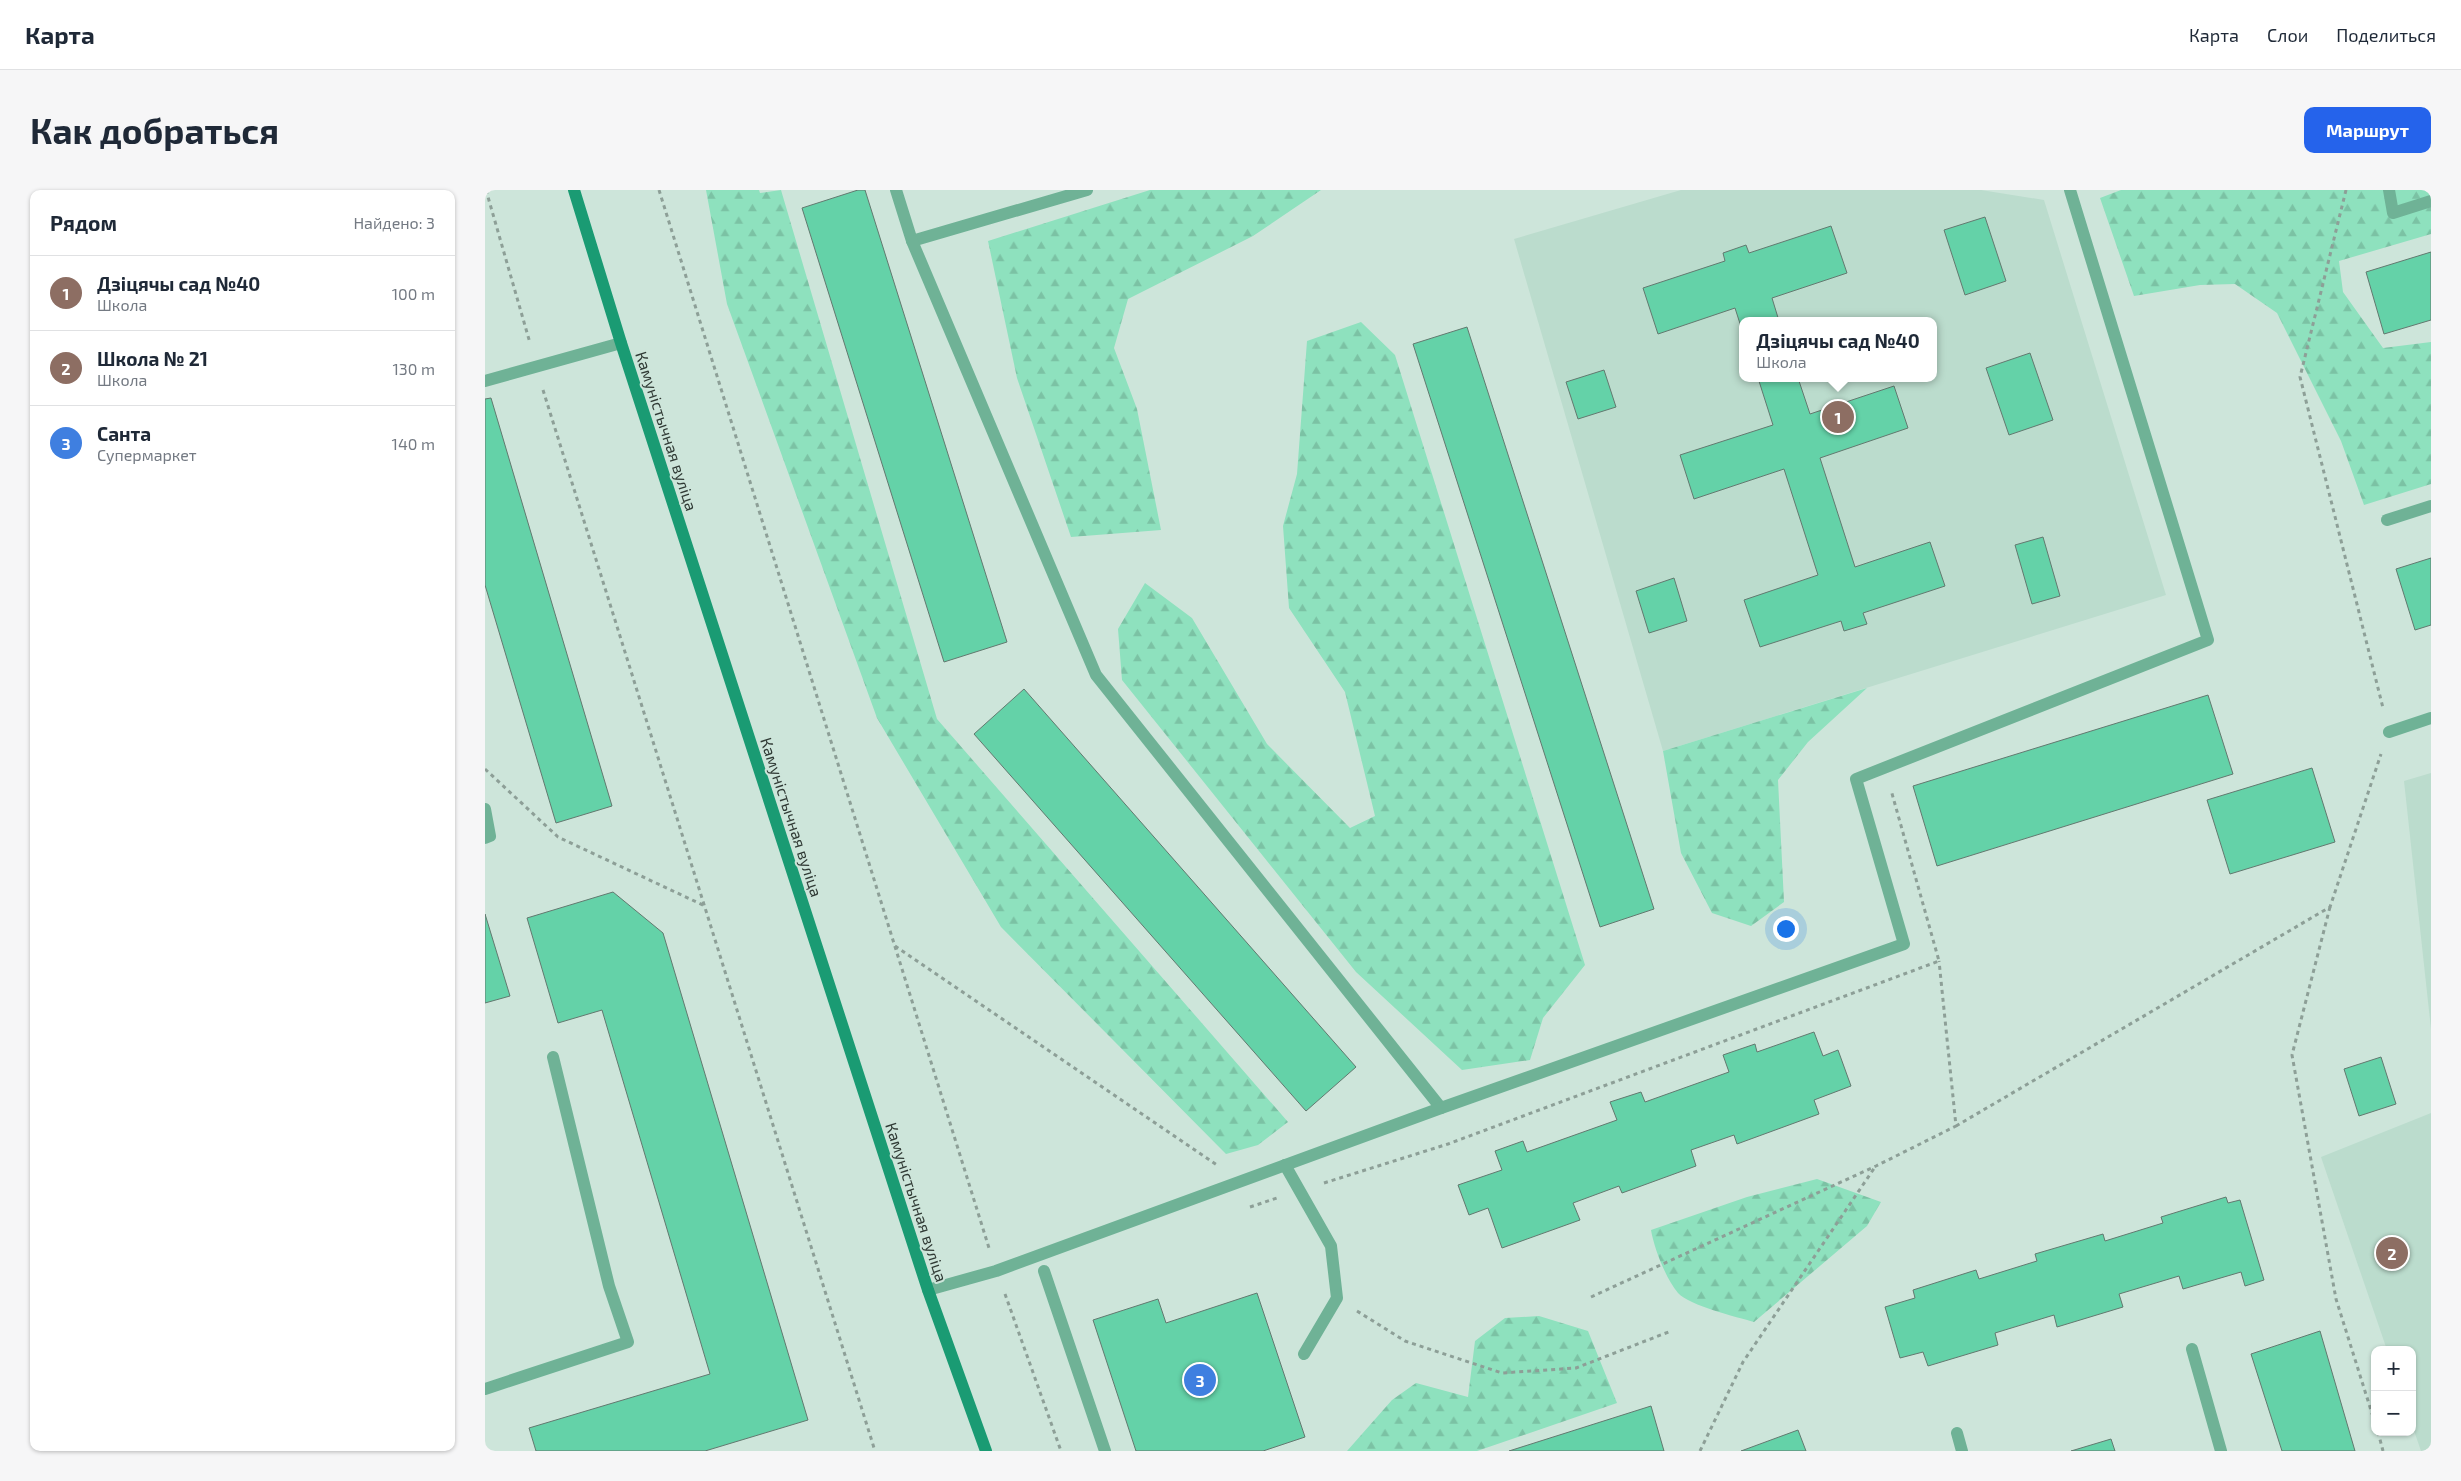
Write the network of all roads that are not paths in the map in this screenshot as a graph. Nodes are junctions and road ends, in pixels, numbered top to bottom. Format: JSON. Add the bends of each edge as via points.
{"nodes":[{"id":1,"x":574,"y":190,"type":"edge"},
{"id":2,"x":896,"y":190,"type":"edge"},
{"id":3,"x":1087,"y":190,"type":"edge"},
{"id":4,"x":2071,"y":190,"type":"edge"},
{"id":5,"x":2389,"y":190,"type":"edge"},
{"id":6,"x":2431,"y":202,"type":"edge"},
{"id":7,"x":912,"y":241,"type":"junction"},
{"id":8,"x":621,"y":343,"type":"junction"},
{"id":9,"x":485,"y":381,"type":"edge"},
{"id":10,"x":2431,"y":506,"type":"edge"},
{"id":11,"x":2387,"y":520,"type":"dead end"},
{"id":12,"x":2431,"y":718,"type":"edge"},
{"id":13,"x":2389,"y":732,"type":"road end"},
{"id":14,"x":485,"y":809,"type":"edge"},
{"id":15,"x":485,"y":838,"type":"edge"},
{"id":16,"x":553,"y":1058,"type":"dead end"},
{"id":17,"x":1441,"y":1108,"type":"junction"},
{"id":18,"x":1285,"y":1165,"type":"junction"},
{"id":19,"x":1043,"y":1271,"type":"dead end"},
{"id":20,"x":928,"y":1290,"type":"junction"},
{"id":21,"x":2192,"y":1349,"type":"dead end"},
{"id":22,"x":1304,"y":1354,"type":"dead end"},
{"id":23,"x":485,"y":1389,"type":"edge"},
{"id":24,"x":1957,"y":1433,"type":"dead end"},
{"id":25,"x":986,"y":1451,"type":"edge"},
{"id":26,"x":1105,"y":1451,"type":"edge"},
{"id":27,"x":1963,"y":1451,"type":"edge"},
{"id":28,"x":2221,"y":1451,"type":"edge"}],
"edges":[{"from":1,"to":8,"type":"street","name":"Камуністычная вуліца"},
{"from":2,"to":7,"type":"lane"},
{"from":3,"to":7,"type":"lane"},
{"from":4,"to":17,"type":"lane","via":[[2208,640],[1856,779],[1904,944]]},
{"from":5,"to":6,"type":"lane","via":[[2393,213]]},
{"from":7,"to":17,"type":"lane","via":[[1096,675]]},
{"from":8,"to":9,"type":"lane"},
{"from":8,"to":20,"type":"street","name":"Камуністычная вуліца"},
{"from":10,"to":11,"type":"lane"},
{"from":12,"to":13,"type":"lane"},
{"from":14,"to":15,"type":"lane","via":[[490,836]]},
{"from":16,"to":23,"type":"lane","via":[[609,1286],[628,1342]]},
{"from":17,"to":18,"type":"lane"},
{"from":18,"to":20,"type":"lane","via":[[996,1271]]},
{"from":18,"to":22,"type":"lane","via":[[1331,1246],[1337,1298]]},
{"from":19,"to":26,"type":"lane"},
{"from":20,"to":25,"type":"street","name":"Камуністычная вуліца"},
{"from":21,"to":28,"type":"lane"},
{"from":24,"to":27,"type":"lane"}]}
